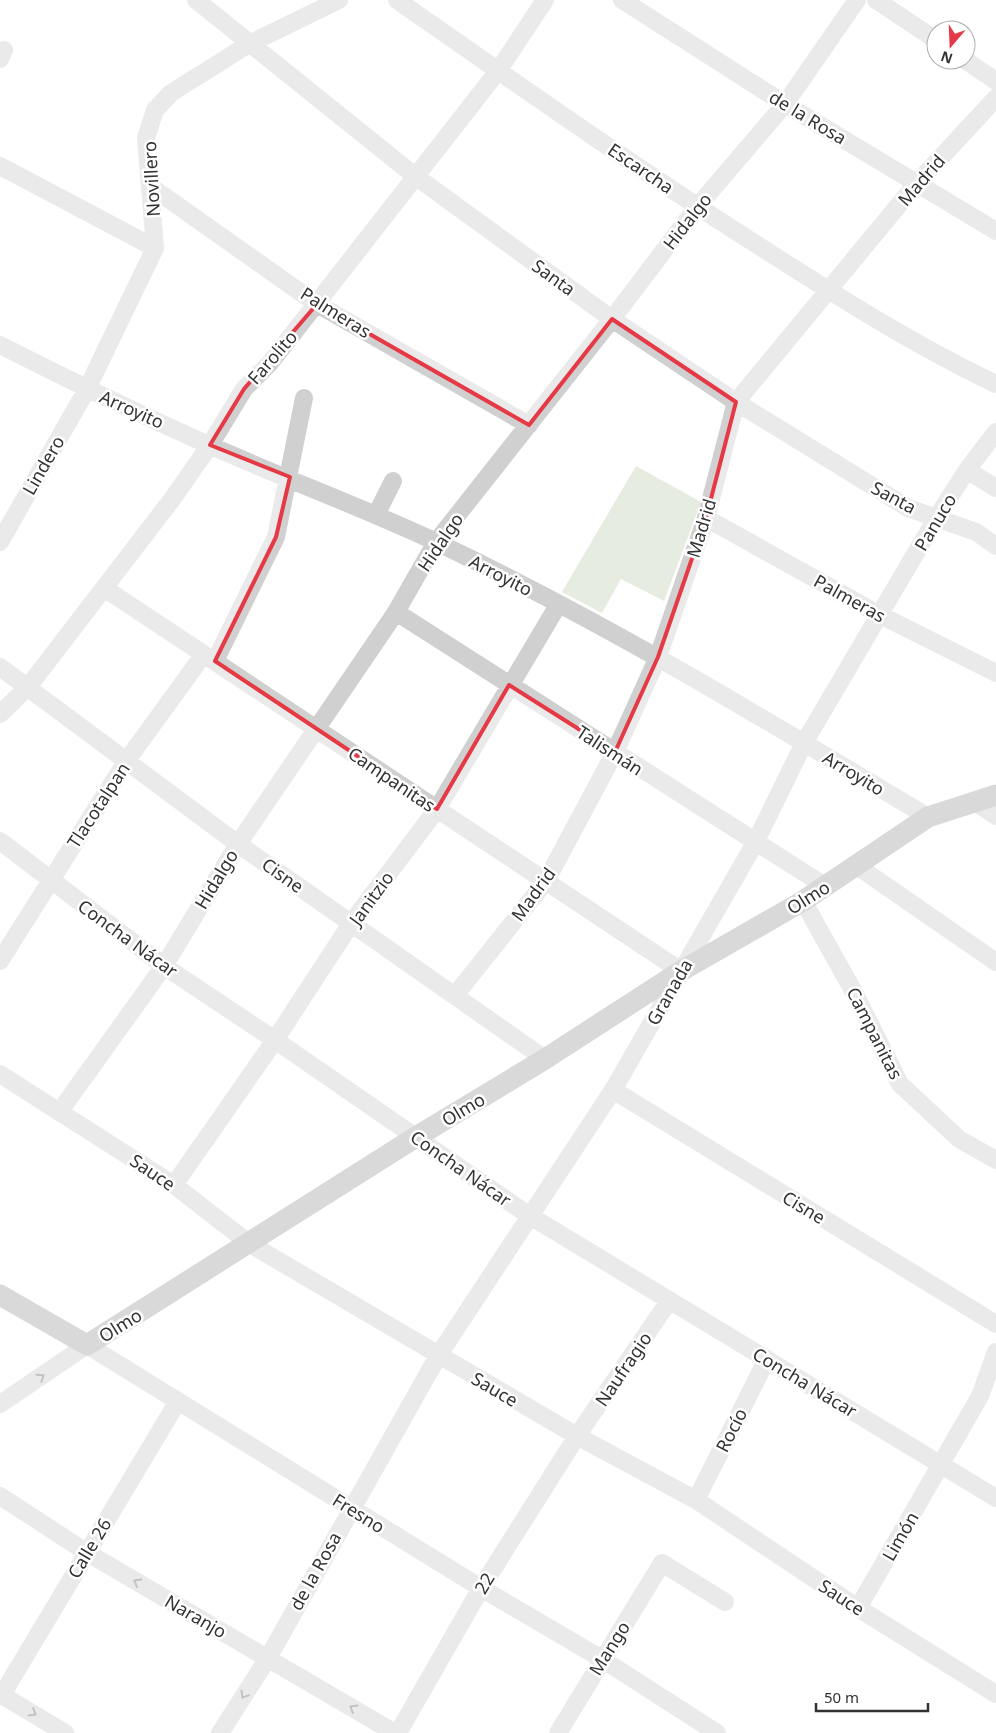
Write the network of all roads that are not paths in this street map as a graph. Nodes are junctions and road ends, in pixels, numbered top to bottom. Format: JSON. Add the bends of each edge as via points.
{"nodes":[{"id":1,"x":196,"y":0,"type":"edge"},
{"id":2,"x":339,"y":0,"type":"edge"},
{"id":3,"x":397,"y":0,"type":"edge"},
{"id":4,"x":545,"y":0,"type":"edge"},
{"id":5,"x":622,"y":0,"type":"edge"},
{"id":6,"x":857,"y":0,"type":"edge"},
{"id":7,"x":876,"y":0,"type":"edge"},
{"id":8,"x":926,"y":33,"type":"edge"},
{"id":9,"x":250,"y":44,"type":"junction"},
{"id":10,"x":976,"y":67,"type":"edge"},
{"id":11,"x":498,"y":71,"type":"junction"},
{"id":12,"x":996,"y":80,"type":"edge"},
{"id":13,"x":996,"y":98,"type":"edge"},
{"id":14,"x":785,"y":104,"type":"junction"},
{"id":15,"x":0,"y":166,"type":"edge"},
{"id":16,"x":415,"y":176,"type":"junction"},
{"id":17,"x":917,"y":183,"type":"junction"},
{"id":18,"x":150,"y":186,"type":"junction"},
{"id":19,"x":697,"y":207,"type":"junction"},
{"id":20,"x":996,"y":231,"type":"edge"},
{"id":21,"x":155,"y":248,"type":"junction"},
{"id":22,"x":829,"y":291,"type":"junction"},
{"id":23,"x":317,"y":304,"type":"junction"},
{"id":24,"x":612,"y":319,"type":"junction"},
{"id":25,"x":0,"y":345,"type":"edge"},
{"id":26,"x":996,"y":384,"type":"edge"},
{"id":27,"x":87,"y":389,"type":"junction"},
{"id":28,"x":304,"y":398,"type":"dead end"},
{"id":29,"x":736,"y":402,"type":"junction"},
{"id":30,"x":529,"y":425,"type":"junction"},
{"id":31,"x":996,"y":432,"type":"edge"},
{"id":32,"x":210,"y":444,"type":"junction"},
{"id":33,"x":967,"y":470,"type":"junction"},
{"id":34,"x":290,"y":478,"type":"junction"},
{"id":35,"x":394,"y":481,"type":"dead end"},
{"id":36,"x":996,"y":488,"type":"edge"},
{"id":37,"x":376,"y":515,"type":"junction"},
{"id":38,"x":937,"y":517,"type":"junction"},
{"id":39,"x":706,"y":518,"type":"junction"},
{"id":40,"x":2,"y":532,"type":"edge"},
{"id":41,"x":436,"y":542,"type":"junction"},
{"id":42,"x":996,"y":546,"type":"edge"},
{"id":43,"x":104,"y":588,"type":"junction"},
{"id":44,"x":558,"y":605,"type":"junction"},
{"id":45,"x":396,"y":612,"type":"junction"},
{"id":46,"x":880,"y":615,"type":"junction"},
{"id":47,"x":209,"y":658,"type":"junction"},
{"id":48,"x":658,"y":658,"type":"junction"},
{"id":49,"x":0,"y":666,"type":"edge"},
{"id":50,"x":996,"y":673,"type":"edge"},
{"id":51,"x":509,"y":686,"type":"junction"},
{"id":52,"x":28,"y":687,"type":"junction"},
{"id":53,"x":0,"y":714,"type":"edge"},
{"id":54,"x":317,"y":730,"type":"junction"},
{"id":55,"x":804,"y":743,"type":"junction"},
{"id":56,"x":615,"y":752,"type":"junction"},
{"id":57,"x":127,"y":760,"type":"junction"},
{"id":58,"x":996,"y":795,"type":"edge"},
{"id":59,"x":975,"y":802,"type":"junction"},
{"id":60,"x":437,"y":809,"type":"junction"},
{"id":61,"x":996,"y":816,"type":"edge"},
{"id":62,"x":928,"y":817,"type":"junction"},
{"id":63,"x":0,"y":841,"type":"edge"},
{"id":64,"x":755,"y":843,"type":"junction"},
{"id":65,"x":238,"y":844,"type":"junction"},
{"id":66,"x":857,"y":866,"type":"junction"},
{"id":67,"x":49,"y":880,"type":"junction"},
{"id":68,"x":546,"y":881,"type":"junction"},
{"id":69,"x":826,"y":886,"type":"junction"},
{"id":70,"x":803,"y":901,"type":"junction"},
{"id":71,"x":352,"y":922,"type":"junction"},
{"id":72,"x":0,"y":961,"type":"edge"},
{"id":73,"x":996,"y":962,"type":"edge"},
{"id":74,"x":164,"y":966,"type":"junction"},
{"id":75,"x":681,"y":971,"type":"junction"},
{"id":76,"x":456,"y":994,"type":"junction"},
{"id":77,"x":275,"y":1040,"type":"junction"},
{"id":78,"x":546,"y":1059,"type":"junction"},
{"id":79,"x":0,"y":1074,"type":"edge"},
{"id":80,"x":613,"y":1090,"type":"junction"},
{"id":81,"x":60,"y":1111,"type":"junction"},
{"id":82,"x":416,"y":1137,"type":"junction"},
{"id":83,"x":996,"y":1160,"type":"edge"},
{"id":84,"x":174,"y":1186,"type":"junction"},
{"id":85,"x":530,"y":1216,"type":"junction"},
{"id":86,"x":250,"y":1244,"type":"junction"},
{"id":87,"x":0,"y":1295,"type":"edge"},
{"id":88,"x":669,"y":1301,"type":"junction"},
{"id":89,"x":996,"y":1324,"type":"edge"},
{"id":90,"x":88,"y":1345,"type":"junction"},
{"id":91,"x":996,"y":1352,"type":"edge"},
{"id":92,"x":438,"y":1356,"type":"junction"},
{"id":93,"x":767,"y":1359,"type":"junction"},
{"id":94,"x":178,"y":1401,"type":"junction"},
{"id":95,"x":0,"y":1404,"type":"edge"},
{"id":96,"x":576,"y":1436,"type":"junction"},
{"id":97,"x":942,"y":1464,"type":"junction"},
{"id":98,"x":0,"y":1496,"type":"edge"},
{"id":99,"x":996,"y":1498,"type":"edge"},
{"id":100,"x":696,"y":1500,"type":"junction"},
{"id":101,"x":350,"y":1508,"type":"junction"},
{"id":102,"x":86,"y":1552,"type":"junction"},
{"id":103,"x":481,"y":1588,"type":"junction"},
{"id":104,"x":725,"y":1602,"type":"dead end"},
{"id":105,"x":858,"y":1608,"type":"junction"},
{"id":106,"x":268,"y":1658,"type":"junction"},
{"id":107,"x":602,"y":1659,"type":"junction"},
{"id":108,"x":996,"y":1694,"type":"edge"},
{"id":109,"x":1,"y":1695,"type":"edge"},
{"id":110,"x":65,"y":1733,"type":"edge"},
{"id":111,"x":220,"y":1733,"type":"edge"},
{"id":112,"x":396,"y":1733,"type":"edge"},
{"id":113,"x":558,"y":1733,"type":"edge"},
{"id":114,"x":717,"y":1733,"type":"edge"}],
"edges":[{"from":1,"to":9,"type":"street","name":"Santa"},
{"from":2,"to":9,"type":"street","name":"Novillero"},
{"from":3,"to":11,"type":"street","name":"Escarcha"},
{"from":4,"to":11,"type":"street","name":"Farolito"},
{"from":5,"to":14,"type":"street","name":"de la Rosa"},
{"from":6,"to":14,"type":"street","name":"Hidalgo"},
{"from":7,"to":8,"type":"street"},
{"from":9,"to":16,"type":"street","name":"Santa"},
{"from":9,"to":18,"type":"street","name":"Novillero","via":[[171,94],[155,110],[146,138]]},
{"from":10,"to":12,"type":"street"},
{"from":11,"to":16,"type":"street","name":"Farolito"},
{"from":11,"to":19,"type":"street","name":"Escarcha"},
{"from":13,"to":17,"type":"street","name":"Madrid"},
{"from":14,"to":17,"type":"street","name":"de la Rosa"},
{"from":14,"to":19,"type":"street","name":"Hidalgo"},
{"from":15,"to":21,"type":"street"},
{"from":16,"to":23,"type":"street","name":"Farolito"},
{"from":16,"to":24,"type":"street","name":"Santa"},
{"from":17,"to":20,"type":"street","name":"de la Rosa"},
{"from":17,"to":22,"type":"street","name":"Madrid"},
{"from":18,"to":21,"type":"street","name":"Novillero"},
{"from":18,"to":23,"type":"street","name":"Palmeras"},
{"from":19,"to":22,"type":"street","name":"Escarcha"},
{"from":19,"to":24,"type":"street","name":"Hidalgo"},
{"from":21,"to":27,"type":"street"},
{"from":22,"to":26,"type":"street","name":"Escarcha"},
{"from":22,"to":29,"type":"street","name":"Madrid"},
{"from":23,"to":30,"type":"street","name":"Palmeras"},
{"from":23,"to":32,"type":"street","name":"Farolito","via":[[270,363],[244,389]]},
{"from":24,"to":29,"type":"street","name":"Santa"},
{"from":24,"to":30,"type":"street","name":"Hidalgo"},
{"from":25,"to":27,"type":"street","name":"Arroyito"},
{"from":27,"to":32,"type":"street","name":"Arroyito"},
{"from":27,"to":40,"type":"street","name":"Lindero"},
{"from":28,"to":34,"type":"street","name":"Tlacotalpan"},
{"from":29,"to":38,"type":"street","name":"Santa","via":[[908,508]]},
{"from":29,"to":39,"type":"street","name":"Madrid"},
{"from":30,"to":41,"type":"street","name":"Hidalgo"},
{"from":31,"to":33,"type":"street","name":"Panuco"},
{"from":32,"to":34,"type":"street","name":"Arroyito"},
{"from":32,"to":43,"type":"street","name":"Farolito"},
{"from":33,"to":36,"type":"street"},
{"from":33,"to":38,"type":"street","name":"Panuco"},
{"from":34,"to":37,"type":"street","name":"Arroyito"},
{"from":34,"to":47,"type":"street","name":"Tlacotalpan","via":[[276,537]]},
{"from":35,"to":37,"type":"street"},
{"from":37,"to":41,"type":"street","name":"Arroyito"},
{"from":38,"to":42,"type":"street","name":"Santa","via":[[976,532]]},
{"from":38,"to":46,"type":"street","name":"Panuco"},
{"from":39,"to":46,"type":"street","name":"Palmeras"},
{"from":39,"to":48,"type":"street","name":"Madrid"},
{"from":41,"to":44,"type":"street","name":"Arroyito"},
{"from":41,"to":45,"type":"street","name":"Hidalgo"},
{"from":43,"to":47,"type":"street","name":"Campanitas"},
{"from":43,"to":52,"type":"street","name":"Farolito"},
{"from":44,"to":48,"type":"street","name":"Arroyito"},
{"from":44,"to":51,"type":"street","name":"Janitzio"},
{"from":45,"to":51,"type":"street","name":"Talismán"},
{"from":45,"to":54,"type":"street","name":"Hidalgo"},
{"from":46,"to":50,"type":"street","name":"Palmeras"},
{"from":46,"to":55,"type":"street","name":"Granada"},
{"from":47,"to":54,"type":"street","name":"Campanitas"},
{"from":47,"to":57,"type":"street","name":"Tlacotalpan"},
{"from":48,"to":55,"type":"street","name":"Arroyito"},
{"from":48,"to":56,"type":"street","name":"Madrid"},
{"from":49,"to":52,"type":"street","name":"Cisne"},
{"from":51,"to":56,"type":"street","name":"Talismán"},
{"from":51,"to":60,"type":"street","name":"Janitzio"},
{"from":52,"to":53,"type":"street","name":"Farolito"},
{"from":52,"to":57,"type":"street","name":"Cisne"},
{"from":54,"to":60,"type":"street","name":"Campanitas"},
{"from":54,"to":65,"type":"street","name":"Hidalgo"},
{"from":55,"to":62,"type":"street","name":"Arroyito"},
{"from":55,"to":64,"type":"street","name":"Granada"},
{"from":56,"to":64,"type":"street","name":"Talismán"},
{"from":56,"to":68,"type":"street","name":"Madrid"},
{"from":57,"to":65,"type":"street","name":"Cisne"},
{"from":57,"to":67,"type":"street","name":"Tlacotalpan"},
{"from":58,"to":59,"type":"main road","name":"Olmo"},
{"from":59,"to":61,"type":"street"},
{"from":59,"to":62,"type":"main road","name":"Olmo"},
{"from":60,"to":68,"type":"street","name":"Campanitas"},
{"from":60,"to":71,"type":"street","name":"Janitzio"},
{"from":62,"to":66,"type":"main road","name":"Olmo"},
{"from":63,"to":67,"type":"street","name":"Concha Nácar"},
{"from":64,"to":69,"type":"street","name":"Talismán"},
{"from":64,"to":75,"type":"street","name":"Granada"},
{"from":65,"to":71,"type":"street","name":"Cisne"},
{"from":65,"to":74,"type":"street","name":"Hidalgo"},
{"from":66,"to":69,"type":"main road","name":"Olmo"},
{"from":66,"to":73,"type":"street"},
{"from":67,"to":72,"type":"street","name":"Tlacotalpan"},
{"from":67,"to":74,"type":"street","name":"Concha Nácar"},
{"from":68,"to":75,"type":"street","name":"Campanitas"},
{"from":68,"to":76,"type":"street","name":"Madrid"},
{"from":69,"to":70,"type":"main road","name":"Olmo"},
{"from":70,"to":75,"type":"main road","name":"Olmo"},
{"from":70,"to":83,"type":"street","name":"Campanitas","via":[[900,1084],[959,1139]]},
{"from":71,"to":76,"type":"street","name":"Cisne"},
{"from":71,"to":77,"type":"street","name":"Janitzio"},
{"from":74,"to":77,"type":"street","name":"Concha Nácar"},
{"from":74,"to":81,"type":"street","name":"Hidalgo"},
{"from":75,"to":78,"type":"main road","name":"Olmo"},
{"from":75,"to":80,"type":"street","name":"Granada"},
{"from":76,"to":78,"type":"street","name":"Cisne"},
{"from":77,"to":82,"type":"street","name":"Concha Nácar"},
{"from":77,"to":84,"type":"street","name":"Janitzio"},
{"from":78,"to":82,"type":"main road","name":"Olmo"},
{"from":79,"to":81,"type":"street","name":"Sauce"},
{"from":80,"to":85,"type":"street","name":"Granada"},
{"from":80,"to":89,"type":"street","name":"Cisne"},
{"from":81,"to":84,"type":"street","name":"Sauce"},
{"from":82,"to":85,"type":"street","name":"Concha Nácar"},
{"from":82,"to":86,"type":"main road","name":"Olmo"},
{"from":84,"to":86,"type":"street","name":"Sauce"},
{"from":85,"to":88,"type":"street","name":"Concha Nácar"},
{"from":85,"to":92,"type":"street","name":"Granada"},
{"from":86,"to":90,"type":"main road","name":"Olmo"},
{"from":86,"to":92,"type":"street","name":"Sauce"},
{"from":87,"to":90,"type":"main road","name":"Fresno"},
{"from":88,"to":93,"type":"street","name":"Concha Nácar"},
{"from":88,"to":96,"type":"street","name":"Naufragio"},
{"from":90,"to":94,"type":"street","name":"Fresno"},
{"from":95,"to":90,"type":"street","name":"Olmo","one_way":true},
{"from":91,"to":97,"type":"street","name":"Limón","via":[[980,1396]]},
{"from":92,"to":96,"type":"street","name":"Sauce"},
{"from":92,"to":101,"type":"street","name":"de la Rosa"},
{"from":93,"to":97,"type":"street","name":"Concha Nácar"},
{"from":93,"to":100,"type":"street","name":"Rocío"},
{"from":94,"to":101,"type":"street","name":"Fresno"},
{"from":94,"to":102,"type":"street","name":"Calle 26"},
{"from":96,"to":100,"type":"street","name":"Sauce"},
{"from":96,"to":103,"type":"street","name":"22"},
{"from":97,"to":99,"type":"street","name":"Concha Nácar"},
{"from":97,"to":105,"type":"street","name":"Limón"},
{"from":98,"to":102,"type":"street","name":"Naranjo"},
{"from":100,"to":105,"type":"street","name":"Sauce"},
{"from":101,"to":103,"type":"street","name":"Fresno"},
{"from":101,"to":106,"type":"street","name":"de la Rosa"},
{"from":106,"to":102,"type":"street","name":"Naranjo","one_way":true},
{"from":102,"to":109,"type":"street","name":"Calle 26"},
{"from":103,"to":107,"type":"street","name":"Fresno"},
{"from":103,"to":112,"type":"street","name":"22"},
{"from":104,"to":107,"type":"street","name":"Mango","via":[[662,1563]]},
{"from":105,"to":108,"type":"street","name":"Sauce"},
{"from":106,"to":111,"type":"street","name":"de la Rosa","one_way":true},
{"from":112,"to":106,"type":"street","name":"Naranjo","one_way":true},
{"from":107,"to":113,"type":"street","name":"Mango"},
{"from":107,"to":114,"type":"street","name":"Fresno"},
{"from":109,"to":110,"type":"street","one_way":true}]}
